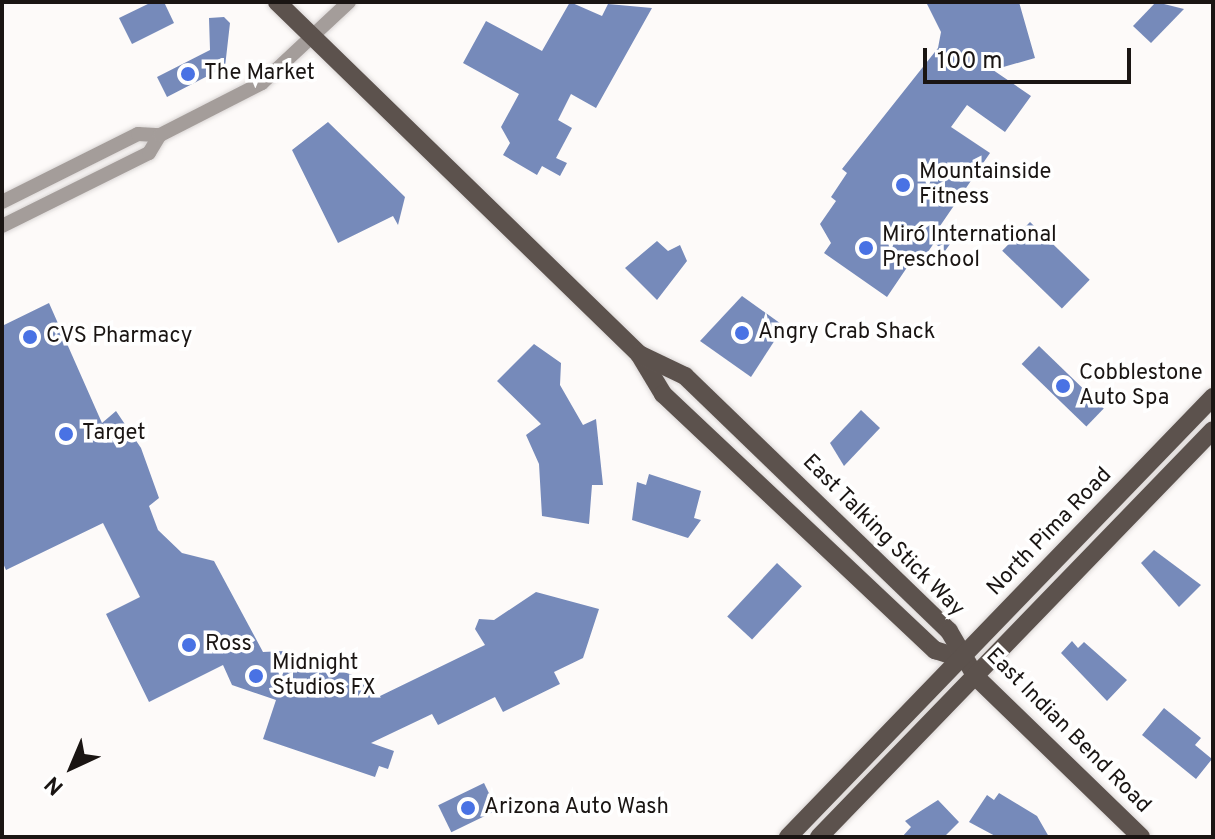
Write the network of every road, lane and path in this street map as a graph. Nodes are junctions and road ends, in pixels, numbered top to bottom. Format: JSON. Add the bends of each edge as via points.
{"nodes":[{"id":1,"x":277,"y":2,"type":"edge"},
{"id":2,"x":349,"y":2,"type":"edge"},
{"id":3,"x":314,"y":38,"type":"junction"},
{"id":4,"x":160,"y":135,"type":"junction"},
{"id":5,"x":2,"y":202,"type":"edge"},
{"id":6,"x":2,"y":226,"type":"edge"},
{"id":7,"x":639,"y":354,"type":"junction"},
{"id":8,"x":1213,"y":397,"type":"edge"},
{"id":9,"x":679,"y":409,"type":"junction"},
{"id":10,"x":1213,"y":430,"type":"edge"},
{"id":11,"x":774,"y":461,"type":"junction"},
{"id":12,"x":962,"y":659,"type":"junction"},
{"id":13,"x":976,"y":677,"type":"junction"},
{"id":14,"x":788,"y":837,"type":"edge"},
{"id":15,"x":819,"y":837,"type":"edge"},
{"id":16,"x":1141,"y":837,"type":"edge"}],
"edges":[{"from":1,"to":3,"type":"main road","name":"East Talking Stick Way"},
{"from":2,"to":3,"type":"street"},
{"from":3,"to":4,"type":"street","via":[[262,83]]},
{"from":3,"to":7,"type":"main road","name":"East Talking Stick Way"},
{"from":4,"to":5,"type":"street","via":[[138,134]]},
{"from":4,"to":6,"type":"street","via":[[149,153]]},
{"from":7,"to":9,"type":"main road","name":"East Talking Stick Way"},
{"from":7,"to":11,"type":"main road","name":"East Talking Stick Way","via":[[685,376]]},
{"from":8,"to":12,"type":"main road","name":"North Pima Road"},
{"from":9,"to":11,"type":"main road","via":[[715,427],[755,464]]},
{"from":9,"to":12,"type":"main road","name":"East Talking Stick Way","via":[[935,650]]},
{"from":10,"to":13,"type":"main road"},
{"from":11,"to":12,"type":"main road","name":"East Talking Stick Way","via":[[949,631]]},
{"from":12,"to":13,"type":"main road","name":"East Indian Bend Road"},
{"from":12,"to":14,"type":"main road","name":"North Pima Road"},
{"from":13,"to":15,"type":"main road"},
{"from":13,"to":16,"type":"main road","name":"East Indian Bend Road"}]}
